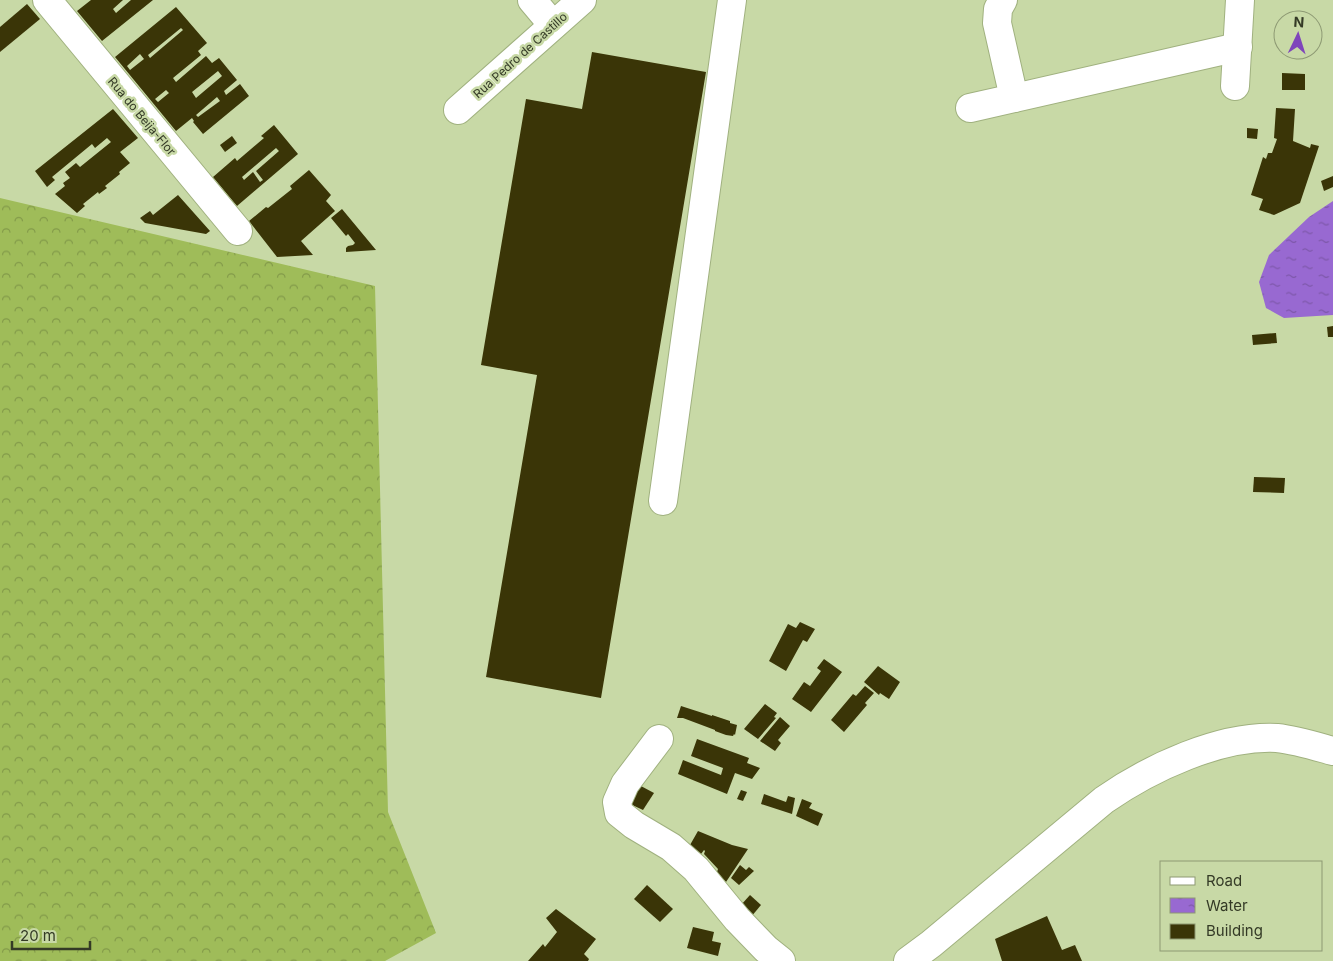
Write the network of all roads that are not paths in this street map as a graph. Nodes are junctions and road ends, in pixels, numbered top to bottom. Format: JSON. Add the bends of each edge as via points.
{"nodes":[{"id":1,"x":47,"y":0,"type":"edge"},
{"id":2,"x":532,"y":0,"type":"edge"},
{"id":3,"x":582,"y":0,"type":"edge"},
{"id":4,"x":732,"y":0,"type":"edge"},
{"id":5,"x":1003,"y":0,"type":"edge"},
{"id":6,"x":1240,"y":0,"type":"edge"},
{"id":7,"x":553,"y":25,"type":"junction"},
{"id":8,"x":1238,"y":47,"type":"junction"},
{"id":9,"x":1235,"y":86,"type":"dead end"},
{"id":10,"x":1014,"y":98,"type":"junction"},
{"id":11,"x":970,"y":108,"type":"dead end"},
{"id":12,"x":458,"y":110,"type":"dead end"},
{"id":13,"x":238,"y":231,"type":"dead end"},
{"id":14,"x":663,"y":501,"type":"dead end"},
{"id":15,"x":659,"y":740,"type":"dead end"},
{"id":16,"x":1333,"y":751,"type":"edge"},
{"id":17,"x":780,"y":961,"type":"edge"},
{"id":18,"x":908,"y":961,"type":"edge"}],
"edges":[{"from":1,"to":13,"type":"street","name":"Rua do Beija-Flor"},
{"from":2,"to":7,"type":"street"},
{"from":3,"to":7,"type":"street","name":"Rua Pedro de Castillo"},
{"from":4,"to":14,"type":"street"},
{"from":5,"to":10,"type":"street","via":[[997,23]]},
{"from":6,"to":8,"type":"street"},
{"from":7,"to":12,"type":"street","name":"Rua Pedro de Castillo"},
{"from":8,"to":9,"type":"street"},
{"from":8,"to":10,"type":"street"},
{"from":10,"to":11,"type":"street"},
{"from":15,"to":17,"type":"street","via":[[625,784],[618,802],[619,814],[671,846]]},
{"from":16,"to":18,"type":"street","via":[[1277,738],[1250,739],[1192,754],[1158,769],[1104,800]]}]}
